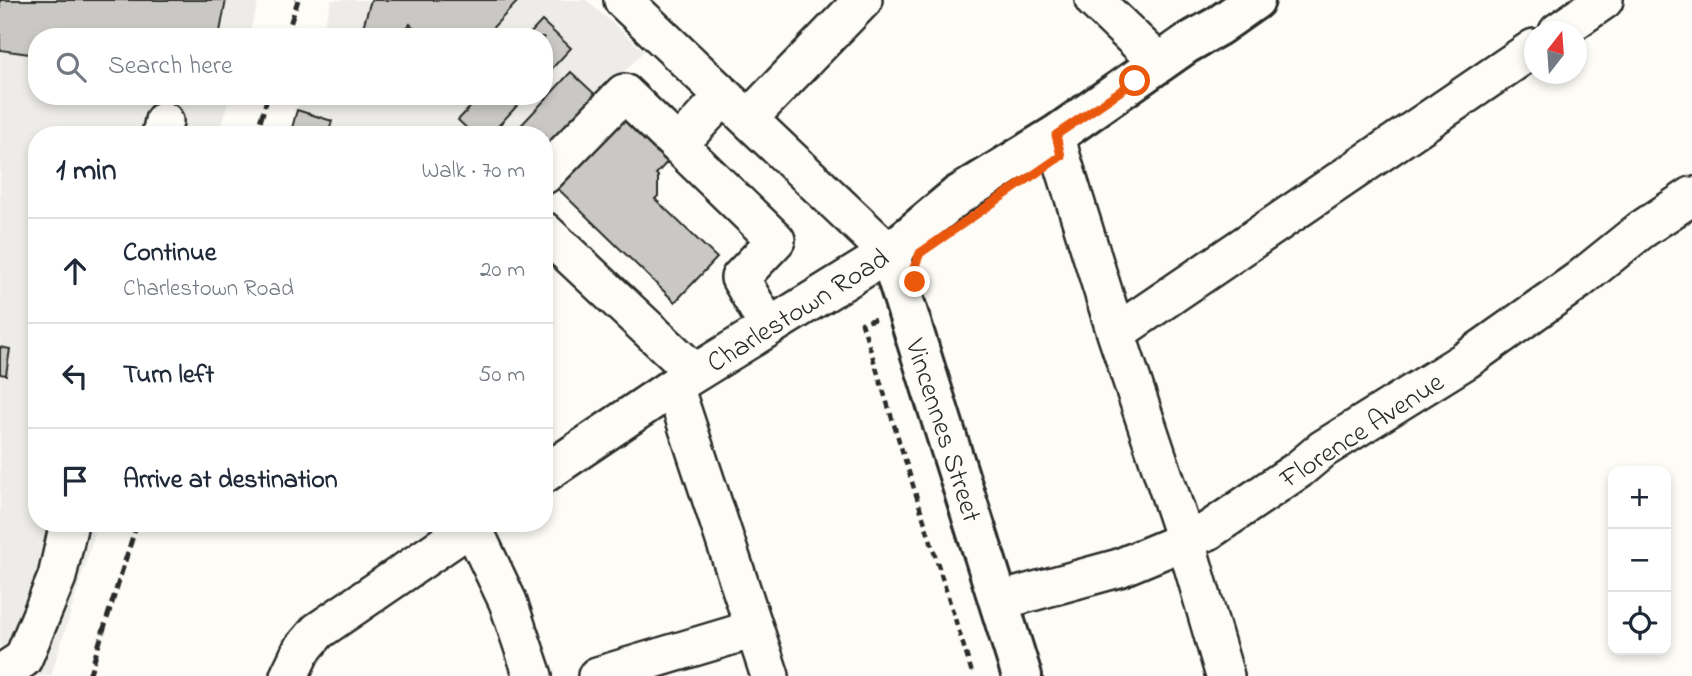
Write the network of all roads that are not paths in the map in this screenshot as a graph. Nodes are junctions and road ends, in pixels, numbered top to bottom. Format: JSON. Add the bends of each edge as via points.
{"nodes":[{"id":1,"x":623,"y":0,"type":"edge"},
{"id":2,"x":863,"y":0,"type":"edge"},
{"id":3,"x":1094,"y":0,"type":"edge"},
{"id":4,"x":1255,"y":0,"type":"edge"},
{"id":5,"x":1604,"y":0,"type":"edge"},
{"id":6,"x":1574,"y":21,"type":"edge"},
{"id":7,"x":1524,"y":55,"type":"edge"},
{"id":8,"x":1159,"y":63,"type":"junction"},
{"id":9,"x":736,"y":108,"type":"junction"},
{"id":10,"x":1056,"y":135,"type":"junction"},
{"id":11,"x":678,"y":145,"type":"junction"},
{"id":12,"x":553,"y":166,"type":"edge"},
{"id":13,"x":1692,"y":196,"type":"edge"},
{"id":14,"x":553,"y":241,"type":"edge"},
{"id":15,"x":889,"y":253,"type":"junction"},
{"id":16,"x":768,"y":326,"type":"junction"},
{"id":17,"x":1116,"y":333,"type":"junction"},
{"id":18,"x":685,"y":379,"type":"junction"},
{"id":19,"x":553,"y":468,"type":"edge"},
{"id":20,"x":67,"y":532,"type":"edge"},
{"id":21,"x":462,"y":532,"type":"edge"},
{"id":22,"x":477,"y":532,"type":"edge"},
{"id":23,"x":1186,"y":542,"type":"junction"},
{"id":24,"x":999,"y":601,"type":"junction"},
{"id":25,"x":754,"y":629,"type":"junction"},
{"id":26,"x":0,"y":674,"type":"edge"},
{"id":27,"x":289,"y":676,"type":"edge"},
{"id":28,"x":533,"y":676,"type":"edge"},
{"id":29,"x":597,"y":676,"type":"edge"},
{"id":30,"x":769,"y":676,"type":"edge"},
{"id":31,"x":1023,"y":676,"type":"edge"},
{"id":32,"x":1225,"y":676,"type":"edge"}],
"edges":[{"from":1,"to":9,"type":"street","name":"Vincennes Street"},
{"from":2,"to":9,"type":"street"},
{"from":3,"to":8,"type":"street"},
{"from":4,"to":8,"type":"main road","name":"Charlestown Road"},
{"from":5,"to":6,"type":"street"},
{"from":7,"to":17,"type":"street"},
{"from":8,"to":10,"type":"main road","name":"Charlestown Road"},
{"from":9,"to":11,"type":"street"},
{"from":9,"to":15,"type":"street","name":"Vincennes Street"},
{"from":10,"to":15,"type":"main road","name":"Charlestown Road","via":[[957,196]]},
{"from":10,"to":17,"type":"street"},
{"from":11,"to":12,"type":"street","via":[[624,93]]},
{"from":11,"to":16,"type":"street","via":[[776,240],[740,278]]},
{"from":13,"to":23,"type":"street","name":"Florence Avenue","via":[[1466,360]]},
{"from":14,"to":18,"type":"street"},
{"from":15,"to":16,"type":"street","name":"Charlestown Road"},
{"from":15,"to":24,"type":"main road","name":"Vincennes Street"},
{"from":16,"to":18,"type":"street","name":"Charlestown Road"},
{"from":17,"to":23,"type":"street"},
{"from":18,"to":19,"type":"street","name":"Charlestown Road"},
{"from":18,"to":25,"type":"street"},
{"from":20,"to":26,"type":"street","via":[[57,577],[23,659]]},
{"from":21,"to":27,"type":"street","via":[[318,631]]},
{"from":22,"to":28,"type":"street"},
{"from":23,"to":24,"type":"street","name":"Florence Avenue","via":[[1119,568]]},
{"from":23,"to":32,"type":"street"},
{"from":24,"to":31,"type":"main road","name":"Vincennes Street"},
{"from":25,"to":29,"type":"street"},
{"from":25,"to":30,"type":"street"}]}
